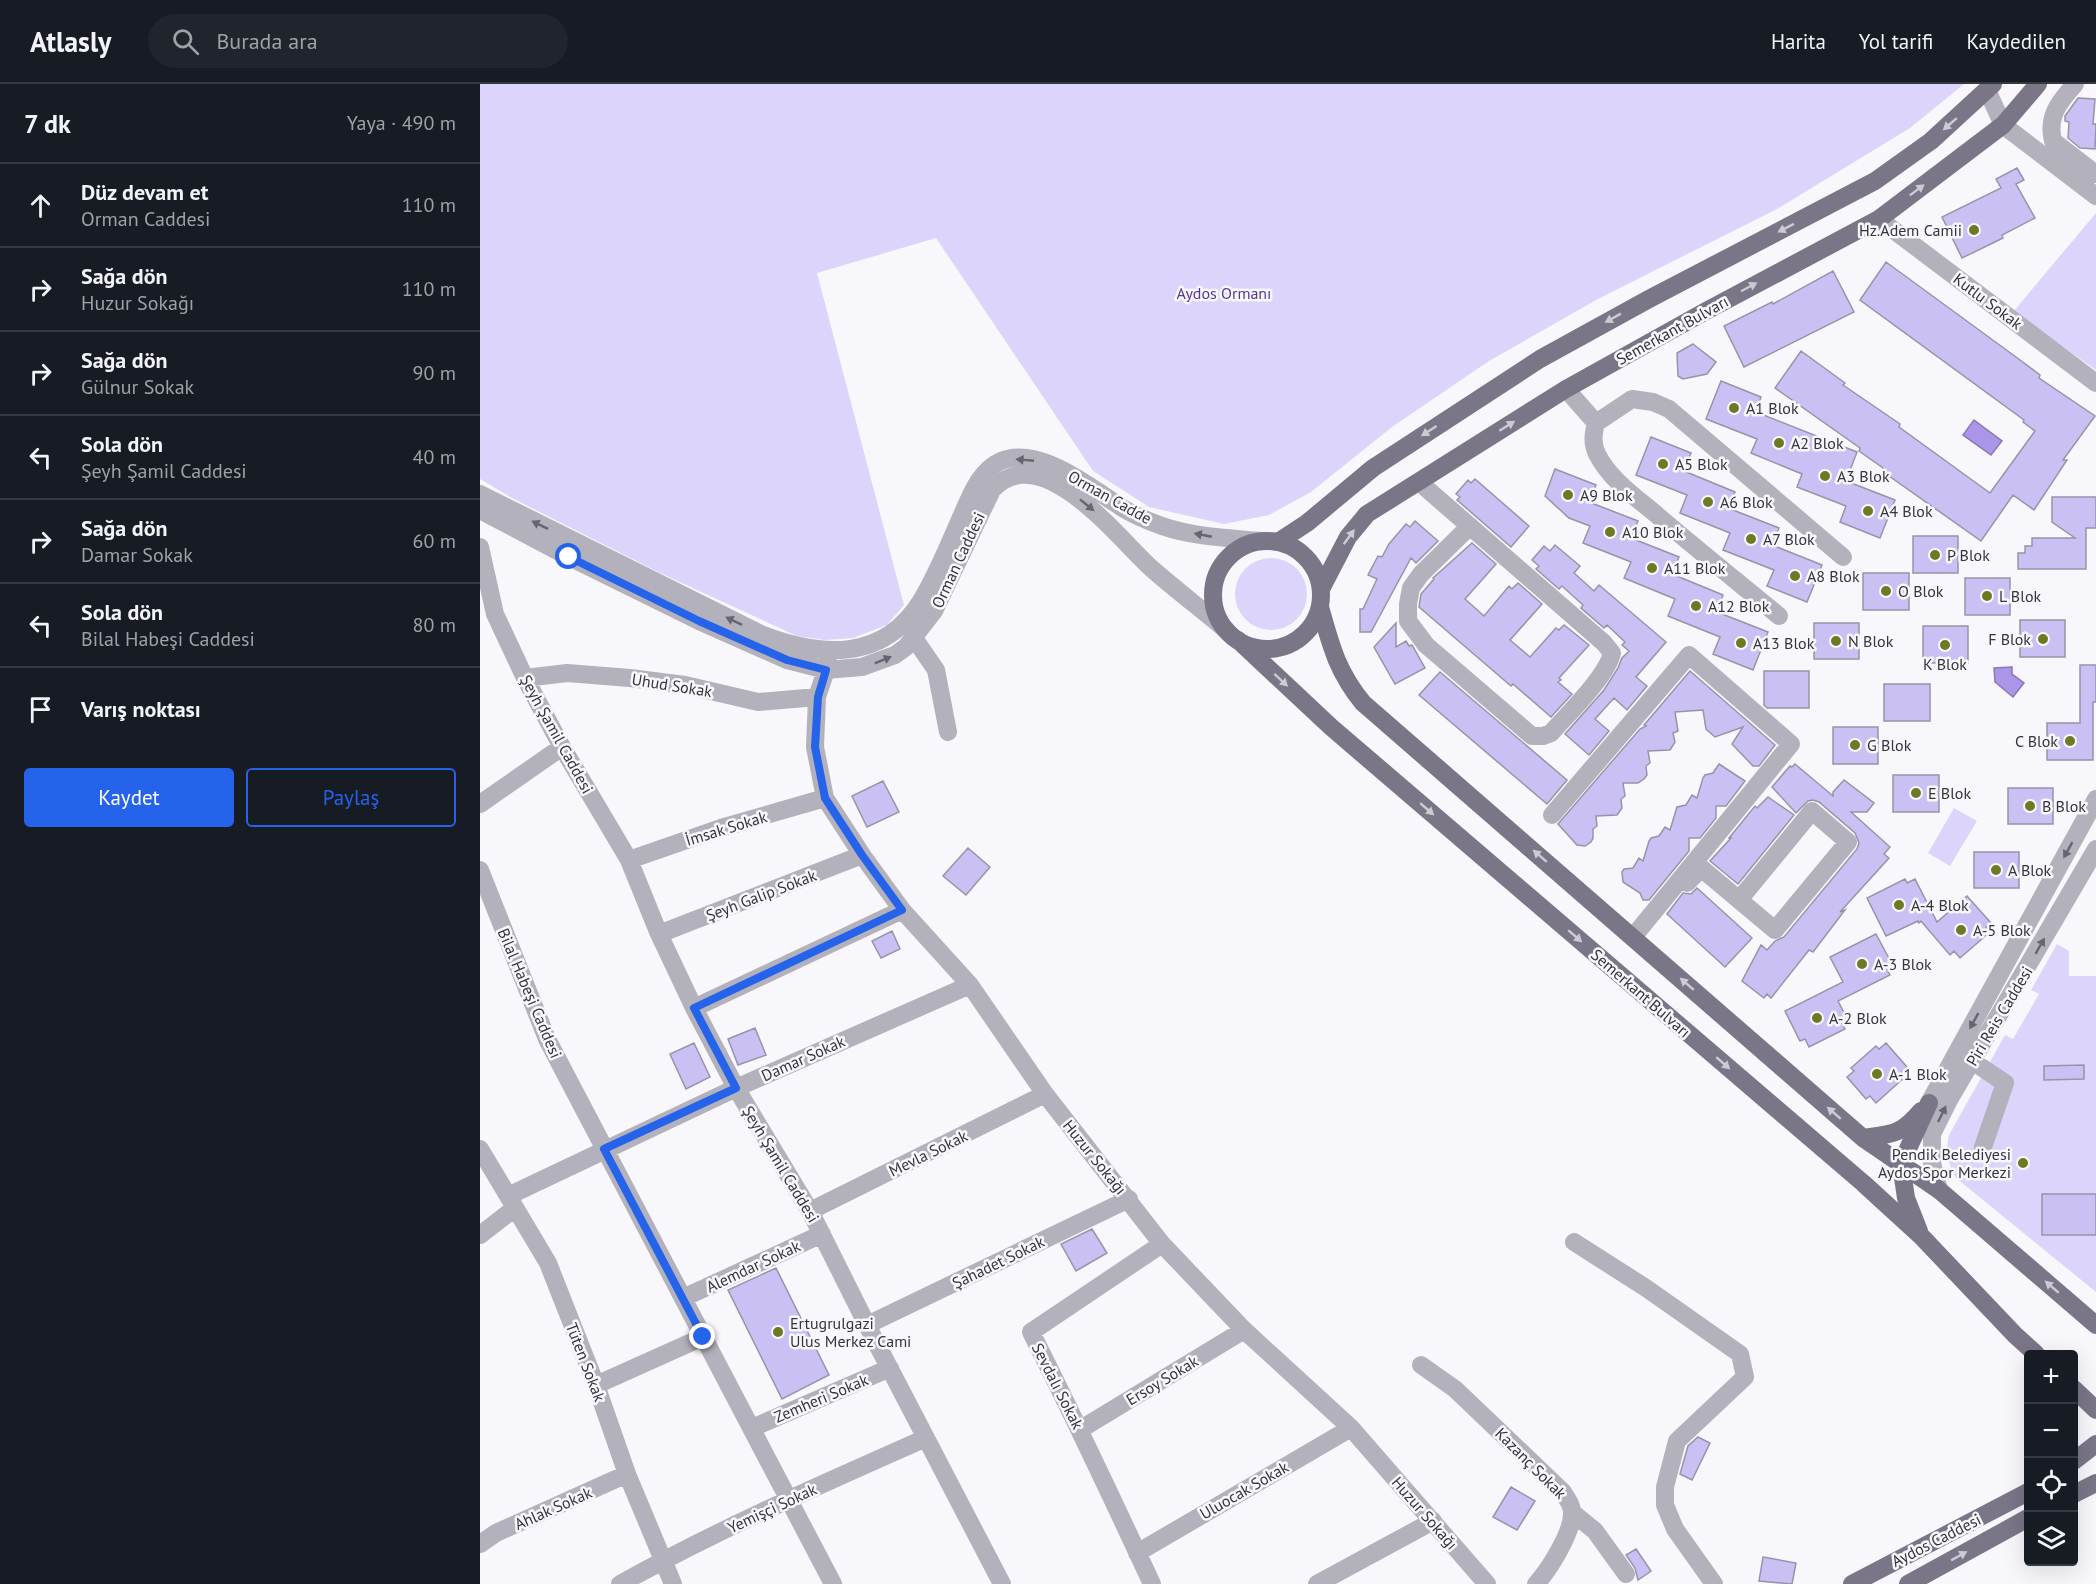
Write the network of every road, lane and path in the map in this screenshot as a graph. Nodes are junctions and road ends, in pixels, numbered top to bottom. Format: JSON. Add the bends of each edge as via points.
{"nodes":[{"id":1,"x":2038,"y":84,"type":"edge"},
{"id":2,"x":2075,"y":84,"type":"edge"},
{"id":3,"x":1990,"y":87,"type":"edge"},
{"id":4,"x":2003,"y":125,"type":"junction"},
{"id":5,"x":2096,"y":174,"type":"edge"},
{"id":6,"x":2096,"y":196,"type":"edge"},
{"id":7,"x":1880,"y":219,"type":"junction"},
{"id":8,"x":2096,"y":383,"type":"edge"},
{"id":9,"x":1566,"y":388,"type":"junction"},
{"id":10,"x":1596,"y":423,"type":"junction"},
{"id":11,"x":1419,"y":482,"type":"junction"},
{"id":12,"x":480,"y":494,"type":"edge"},
{"id":13,"x":979,"y":496,"type":"junction"},
{"id":14,"x":480,"y":510,"type":"edge"},
{"id":15,"x":1470,"y":526,"type":"junction"},
{"id":16,"x":1269,"y":541,"type":"junction"},
{"id":17,"x":480,"y":547,"type":"edge"},
{"id":18,"x":1843,"y":557,"type":"dead end"},
{"id":19,"x":1321,"y":589,"type":"junction"},
{"id":20,"x":1320,"y":607,"type":"junction"},
{"id":21,"x":1779,"y":616,"type":"dead end"},
{"id":22,"x":1232,"y":635,"type":"junction"},
{"id":23,"x":914,"y":638,"type":"junction"},
{"id":24,"x":829,"y":651,"type":"junction"},
{"id":25,"x":826,"y":670,"type":"junction"},
{"id":26,"x":525,"y":678,"type":"junction"},
{"id":27,"x":818,"y":697,"type":"junction"},
{"id":28,"x":948,"y":732,"type":"dead end"},
{"id":29,"x":562,"y":747,"type":"junction"},
{"id":30,"x":825,"y":798,"type":"junction"},
{"id":31,"x":2096,"y":799,"type":"edge"},
{"id":32,"x":480,"y":804,"type":"edge"},
{"id":33,"x":1552,"y":815,"type":"dead end"},
{"id":34,"x":2096,"y":849,"type":"edge"},
{"id":35,"x":862,"y":855,"type":"junction"},
{"id":36,"x":629,"y":860,"type":"junction"},
{"id":37,"x":480,"y":870,"type":"edge"},
{"id":38,"x":1739,"y":900,"type":"junction"},
{"id":39,"x":902,"y":910,"type":"junction"},
{"id":40,"x":659,"y":934,"type":"junction"},
{"id":41,"x":1634,"y":938,"type":"junction"},
{"id":42,"x":970,"y":985,"type":"junction"},
{"id":43,"x":694,"y":1008,"type":"junction"},
{"id":44,"x":1972,"y":1061,"type":"junction"},
{"id":45,"x":736,"y":1088,"type":"junction"},
{"id":46,"x":1045,"y":1094,"type":"junction"},
{"id":47,"x":1929,"y":1103,"type":"junction"},
{"id":48,"x":1863,"y":1138,"type":"junction"},
{"id":49,"x":1983,"y":1147,"type":"dead end"},
{"id":50,"x":480,"y":1149,"type":"edge"},
{"id":51,"x":604,"y":1149,"type":"junction"},
{"id":52,"x":1901,"y":1164,"type":"junction"},
{"id":53,"x":1939,"y":1190,"type":"junction"},
{"id":54,"x":1129,"y":1199,"type":"junction"},
{"id":55,"x":512,"y":1202,"type":"junction"},
{"id":56,"x":810,"y":1211,"type":"junction"},
{"id":57,"x":822,"y":1234,"type":"junction"},
{"id":58,"x":480,"y":1236,"type":"edge"},
{"id":59,"x":1921,"y":1236,"type":"junction"},
{"id":60,"x":1574,"y":1242,"type":"dead end"},
{"id":61,"x":1162,"y":1244,"type":"junction"},
{"id":62,"x":683,"y":1298,"type":"junction"},
{"id":63,"x":867,"y":1325,"type":"junction"},
{"id":64,"x":2096,"y":1325,"type":"edge"},
{"id":65,"x":1244,"y":1330,"type":"junction"},
{"id":66,"x":2015,"y":1335,"type":"junction"},
{"id":67,"x":703,"y":1337,"type":"junction"},
{"id":68,"x":2032,"y":1350,"type":"edge"},
{"id":69,"x":2024,"y":1352,"type":"edge"},
{"id":70,"x":1421,"y":1365,"type":"dead end"},
{"id":71,"x":890,"y":1368,"type":"junction"},
{"id":72,"x":596,"y":1385,"type":"junction"},
{"id":73,"x":752,"y":1428,"type":"junction"},
{"id":74,"x":1351,"y":1428,"type":"junction"},
{"id":75,"x":1081,"y":1430,"type":"junction"},
{"id":76,"x":926,"y":1438,"type":"junction"},
{"id":77,"x":2096,"y":1444,"type":"edge"},
{"id":78,"x":2077,"y":1458,"type":"edge"},
{"id":79,"x":627,"y":1474,"type":"junction"},
{"id":80,"x":2096,"y":1483,"type":"edge"},
{"id":81,"x":2024,"y":1492,"type":"edge"},
{"id":82,"x":2078,"y":1493,"type":"edge"},
{"id":83,"x":2096,"y":1494,"type":"edge"},
{"id":84,"x":2078,"y":1496,"type":"edge"},
{"id":85,"x":788,"y":1499,"type":"junction"},
{"id":86,"x":1573,"y":1514,"type":"junction"},
{"id":87,"x":2024,"y":1520,"type":"edge"},
{"id":88,"x":1433,"y":1521,"type":"junction"},
{"id":89,"x":480,"y":1544,"type":"edge"},
{"id":90,"x":1137,"y":1553,"type":"junction"},
{"id":91,"x":663,"y":1560,"type":"junction"},
{"id":92,"x":1626,"y":1574,"type":"dead end"},
{"id":93,"x":620,"y":1584,"type":"edge"},
{"id":94,"x":673,"y":1584,"type":"edge"},
{"id":95,"x":833,"y":1584,"type":"edge"},
{"id":96,"x":1002,"y":1584,"type":"edge"},
{"id":97,"x":1152,"y":1584,"type":"edge"},
{"id":98,"x":1317,"y":1584,"type":"edge"},
{"id":99,"x":1487,"y":1584,"type":"edge"},
{"id":100,"x":1536,"y":1584,"type":"edge"},
{"id":101,"x":1714,"y":1584,"type":"edge"},
{"id":102,"x":1852,"y":1584,"type":"edge"},
{"id":103,"x":1908,"y":1584,"type":"edge"}],
"edges":[{"from":1,"to":4,"type":"main road","name":"Semerkant Bulvarı"},
{"from":2,"to":5,"type":"street","via":[[2055,108],[2051,133],[2053,141]]},
{"from":3,"to":4,"type":"street"},
{"from":3,"to":16,"type":"main road","one_way":true,"via":[[1930,141],[1875,181],[1540,358],[1373,468],[1307,523]]},
{"from":4,"to":6,"type":"street"},
{"from":7,"to":4,"type":"main road","name":"Semerkant Bulvarı","one_way":true},
{"from":7,"to":8,"type":"street","name":"Kutlu Sokak"},
{"from":9,"to":7,"type":"main road","name":"Semerkant Bulvarı","one_way":true},
{"from":9,"to":10,"type":"street"},
{"from":11,"to":9,"type":"main road","name":"Semerkant Bulvarı","one_way":true},
{"from":10,"to":18,"type":"street","via":[[1632,399],[1669,409]]},
{"from":10,"to":21,"type":"street","via":[[1592,437],[1607,470]]},
{"from":11,"to":15,"type":"street"},
{"from":19,"to":11,"type":"main road","name":"Semerkant Bulvarı","one_way":true,"via":[[1348,537],[1367,514]]},
{"from":24,"to":12,"type":"street","name":"Orman Caddesi","one_way":true,"via":[[790,645],[763,635]]},
{"from":16,"to":13,"type":"street","name":"Orman Cadde","one_way":true,"via":[[1206,537],[1165,527],[1121,507],[1058,468],[1026,459],[1002,461],[980,479]]},
{"from":13,"to":22,"type":"street","name":"Orman Cadde","one_way":true,"via":[[1012,475],[1027,474],[1060,485],[1094,510],[1151,567]]},
{"from":13,"to":23,"type":"street","name":"Orman Caddesi","via":[[934,611]]},
{"from":13,"to":24,"type":"street","name":"Orman Caddesi","via":[[920,602],[903,624],[866,645]]},
{"from":14,"to":25,"type":"street","name":"Orman Caddesi","via":[[699,621],[787,660]]},
{"from":15,"to":15,"type":"street","via":[[1612,653],[1590,688],[1551,733],[1543,736],[1532,736],[1426,645],[1408,621],[1411,588]]},
{"from":16,"to":19,"type":"main road","via":[[1294,548],[1307,558],[1317,572]]},
{"from":16,"to":22,"type":"main road","via":[[1245,546],[1220,567],[1213,599],[1217,615]]},
{"from":17,"to":26,"type":"street","name":"Şeyh Şamil Caddesi","via":[[495,614]]},
{"from":19,"to":20,"type":"main road"},
{"from":20,"to":22,"type":"main road","via":[[1313,623],[1288,645],[1254,647]]},
{"from":41,"to":20,"type":"main road","one_way":true,"via":[[1364,703],[1347,683],[1335,658]]},
{"from":22,"to":59,"type":"main road","name":"Semerkant Bulvarı","one_way":true,"via":[[1331,727]]},
{"from":25,"to":23,"type":"street","name":"Orman Caddesi","one_way":true,"via":[[877,663],[895,655]]},
{"from":23,"to":28,"type":"street","via":[[936,670]]},
{"from":24,"to":25,"type":"street","name":"Huzur Sokağı"},
{"from":25,"to":27,"type":"street","name":"Huzur Sokağı"},
{"from":26,"to":27,"type":"street","name":"Uhud Sokak","via":[[567,674],[630,678],[685,685],[758,702]]},
{"from":26,"to":29,"type":"street","name":"Şeyh Şamil Caddesi"},
{"from":27,"to":30,"type":"street","name":"Huzur Sokağı","via":[[815,747]]},
{"from":29,"to":32,"type":"street"},
{"from":29,"to":36,"type":"street","name":"Şeyh Şamil Caddesi"},
{"from":30,"to":35,"type":"street","name":"Huzur Sokağı"},
{"from":30,"to":36,"type":"street","name":"İmsak Sokak"},
{"from":31,"to":47,"type":"street","name":"Piri Reis Caddesi","one_way":true},
{"from":33,"to":41,"type":"street","via":[[1689,655],[1791,744]]},
{"from":44,"to":34,"type":"street","name":"Piri Reis Caddesi","one_way":true},
{"from":35,"to":39,"type":"street","name":"Huzur Sokağı"},
{"from":35,"to":40,"type":"street","name":"Şeyh Galip Sokak"},
{"from":36,"to":40,"type":"street","name":"Şeyh Şamil Caddesi"},
{"from":37,"to":51,"type":"street","name":"Bilal Habeşi Caddesi","via":[[547,1039]]},
{"from":38,"to":38,"type":"street","via":[[1775,930],[1848,842],[1812,811]]},
{"from":38,"to":41,"type":"street","via":[[1701,868]]},
{"from":39,"to":42,"type":"street","name":"Huzur Sokağı"},
{"from":39,"to":43,"type":"street"},
{"from":40,"to":43,"type":"street","name":"Şeyh Şamil Caddesi"},
{"from":48,"to":41,"type":"main road","one_way":true},
{"from":42,"to":45,"type":"street","name":"Damar Sokak"},
{"from":42,"to":46,"type":"street","name":"Huzur Sokağı"},
{"from":43,"to":45,"type":"street","name":"Şeyh Şamil Caddesi"},
{"from":44,"to":49,"type":"street","via":[[2005,1083]]},
{"from":53,"to":44,"type":"street","name":"Piri Reis Caddesi","one_way":true,"via":[[1932,1163],[1932,1134]]},
{"from":45,"to":51,"type":"street","name":"Damar Sokak"},
{"from":45,"to":56,"type":"street","name":"Şeyh Şamil Caddesi"},
{"from":46,"to":54,"type":"street","name":"Huzur Sokağı"},
{"from":46,"to":56,"type":"street","name":"Mevla Sokak"},
{"from":47,"to":48,"type":"main road","via":[[1908,1126],[1891,1134]]},
{"from":47,"to":52,"type":"main road"},
{"from":48,"to":52,"type":"main road"},
{"from":50,"to":55,"type":"street","name":"Tüten Sokak"},
{"from":51,"to":55,"type":"street","name":"Damar Sokak"},
{"from":51,"to":62,"type":"street","name":"Bilal Habeşi Caddesi"},
{"from":52,"to":53,"type":"main road"},
{"from":52,"to":59,"type":"main road","via":[[1906,1198]]},
{"from":64,"to":53,"type":"main road","one_way":true},
{"from":54,"to":61,"type":"street","name":"Huzur Sokağı"},
{"from":54,"to":63,"type":"street","name":"Şahadet Sokak"},
{"from":55,"to":58,"type":"street","name":"Damar Sokak"},
{"from":55,"to":72,"type":"street","name":"Tüten Sokak","via":[[548,1263]]},
{"from":56,"to":57,"type":"street","name":"Şeyh Şamil Caddesi"},
{"from":57,"to":62,"type":"street","name":"Alemdar Sokak"},
{"from":57,"to":63,"type":"street","name":"Şeyh Şamil Caddesi"},
{"from":59,"to":66,"type":"main road","name":"Semerkant Bulvarı"},
{"from":60,"to":101,"type":"street","via":[[1740,1354],[1745,1377],[1677,1441],[1665,1486],[1665,1505],[1675,1528]]},
{"from":61,"to":65,"type":"street","name":"Huzur Sokağı"},
{"from":61,"to":75,"type":"street","name":"Sevdalı Sokak","via":[[1031,1332]]},
{"from":62,"to":67,"type":"street","name":"Bilal Habeşi Caddesi"},
{"from":63,"to":71,"type":"street","name":"Şeyh Şamil Caddesi"},
{"from":65,"to":74,"type":"street","name":"Huzur Sokağı"},
{"from":65,"to":75,"type":"street","name":"Ersoy Sokak"},
{"from":66,"to":68,"type":"main road","name":"Semerkant Bulvarı"},
{"from":66,"to":69,"type":"main road"},
{"from":67,"to":72,"type":"street"},
{"from":67,"to":73,"type":"street","name":"Bilal Habeşi Caddesi"},
{"from":70,"to":86,"type":"street","name":"Kazanç Sokak","via":[[1455,1389],[1563,1492]]},
{"from":71,"to":73,"type":"street","name":"Zemheri Sokak"},
{"from":71,"to":76,"type":"street","name":"Şeyh Şamil Caddesi"},
{"from":72,"to":79,"type":"street","name":"Tüten Sokak"},
{"from":73,"to":85,"type":"street","name":"Bilal Habeşi Caddesi"},
{"from":74,"to":88,"type":"street","name":"Huzur Sokağı"},
{"from":74,"to":90,"type":"street","name":"Uluocak Sokak"},
{"from":75,"to":90,"type":"street","name":"Sevdalı Sokak"},
{"from":76,"to":85,"type":"street","name":"Yemişçi Sokak"},
{"from":76,"to":96,"type":"street","name":"Şeyh Şamil Caddesi"},
{"from":77,"to":78,"type":"main road"},
{"from":79,"to":89,"type":"street","name":"Ahlak Sokak","via":[[496,1533]]},
{"from":79,"to":91,"type":"street","name":"Tüten Sokak"},
{"from":80,"to":82,"type":"main road"},
{"from":81,"to":102,"type":"main road","name":"Aydos Caddesi"},
{"from":83,"to":84,"type":"main road"},
{"from":85,"to":91,"type":"street","name":"Yemişçi Sokak"},
{"from":85,"to":95,"type":"street","name":"Bilal Habeşi Caddesi"},
{"from":86,"to":92,"type":"street","via":[[1595,1531]]},
{"from":86,"to":100,"type":"street","name":"Kazanç Sokak","via":[[1546,1574]]},
{"from":103,"to":87,"type":"main road","name":"Aydos Caddesi","one_way":true},
{"from":88,"to":98,"type":"street"},
{"from":88,"to":99,"type":"street","name":"Huzur Sokağı"},
{"from":90,"to":97,"type":"street","name":"Sevdalı Sokak"},
{"from":91,"to":93,"type":"street","name":"Yemişçi Sokak"},
{"from":91,"to":94,"type":"street","name":"Tüten Sokak"}]}
